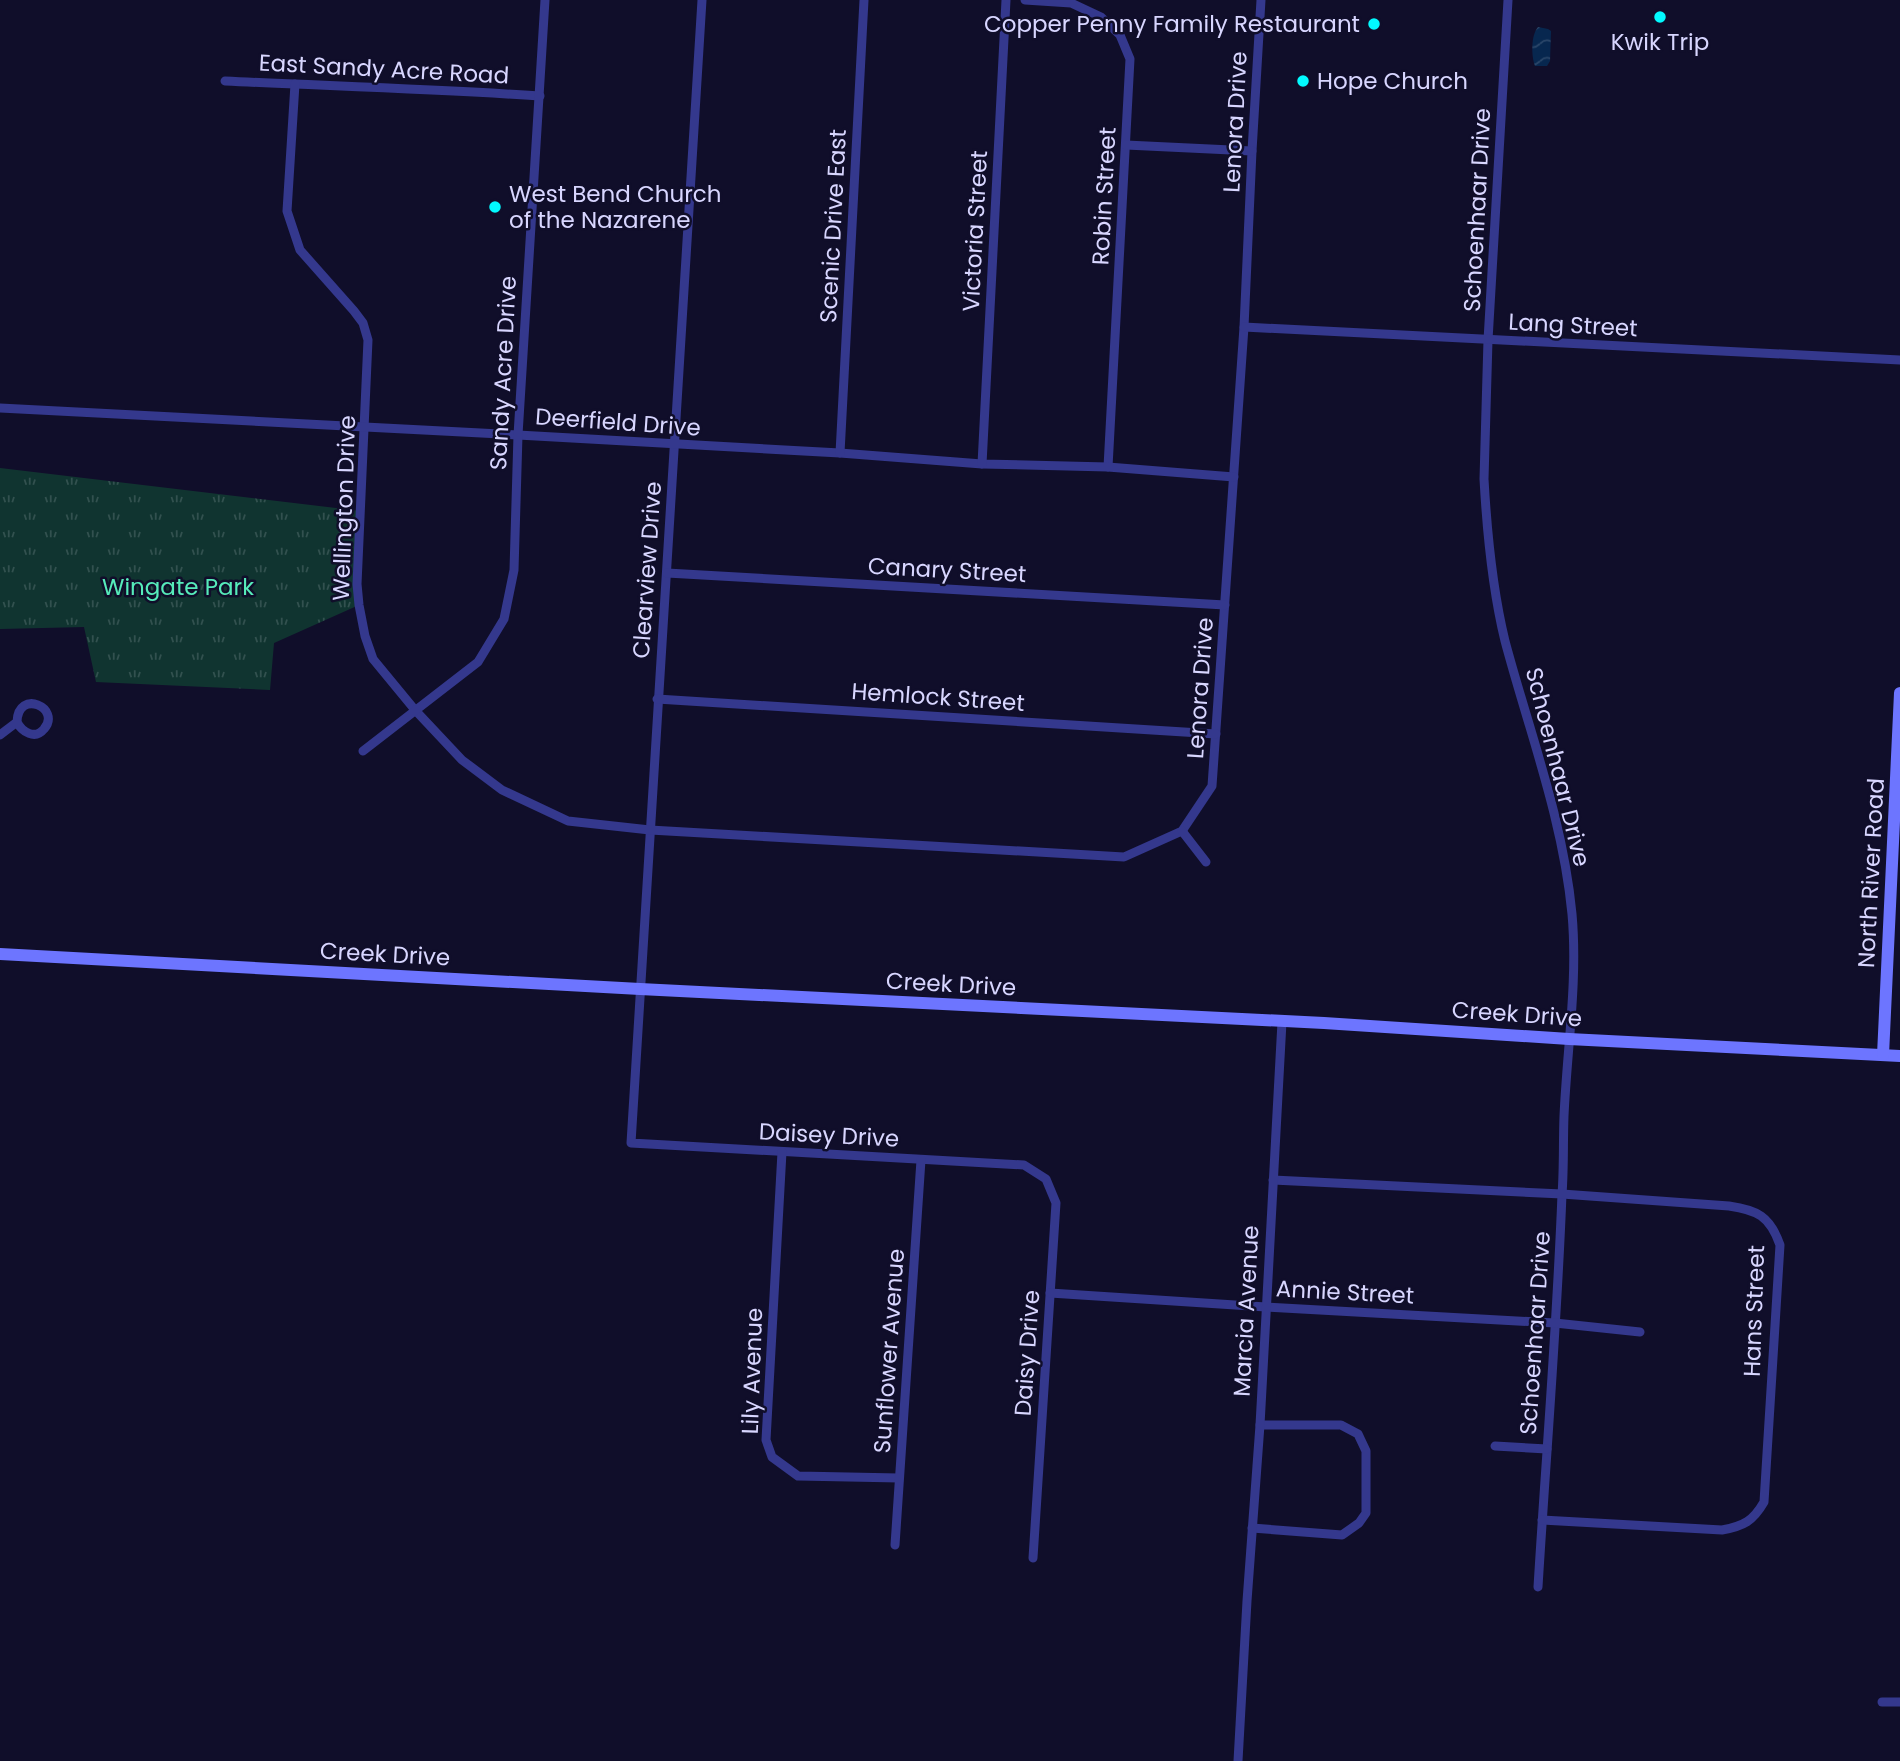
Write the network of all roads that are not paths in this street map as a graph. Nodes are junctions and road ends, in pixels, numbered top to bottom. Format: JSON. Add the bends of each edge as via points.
{"nodes":[{"id":1,"x":545,"y":0,"type":"edge"},
{"id":2,"x":702,"y":0,"type":"edge"},
{"id":3,"x":864,"y":0,"type":"edge"},
{"id":4,"x":1006,"y":0,"type":"edge"},
{"id":5,"x":1025,"y":0,"type":"edge"},
{"id":6,"x":1261,"y":0,"type":"edge"},
{"id":7,"x":1508,"y":0,"type":"edge"},
{"id":8,"x":225,"y":80,"type":"dead end"},
{"id":9,"x":295,"y":84,"type":"junction"},
{"id":10,"x":540,"y":96,"type":"junction"},
{"id":11,"x":1126,"y":145,"type":"junction"},
{"id":12,"x":1252,"y":151,"type":"junction"},
{"id":13,"x":1244,"y":327,"type":"junction"},
{"id":14,"x":1488,"y":340,"type":"junction"},
{"id":15,"x":1900,"y":360,"type":"edge"},
{"id":16,"x":0,"y":408,"type":"edge"},
{"id":17,"x":365,"y":428,"type":"junction"},
{"id":18,"x":518,"y":435,"type":"junction"},
{"id":19,"x":673,"y":445,"type":"junction"},
{"id":20,"x":840,"y":453,"type":"junction"},
{"id":21,"x":982,"y":464,"type":"junction"},
{"id":22,"x":1108,"y":467,"type":"junction"},
{"id":23,"x":1234,"y":477,"type":"junction"},
{"id":24,"x":667,"y":573,"type":"junction"},
{"id":25,"x":1225,"y":605,"type":"junction"},
{"id":26,"x":1900,"y":692,"type":"edge"},
{"id":27,"x":657,"y":699,"type":"junction"},
{"id":28,"x":415,"y":710,"type":"junction"},
{"id":29,"x":17,"y":722,"type":"dead end"},
{"id":30,"x":1216,"y":734,"type":"junction"},
{"id":31,"x":0,"y":735,"type":"edge"},
{"id":32,"x":363,"y":751,"type":"dead end"},
{"id":33,"x":650,"y":830,"type":"junction"},
{"id":34,"x":1182,"y":831,"type":"junction"},
{"id":35,"x":1206,"y":862,"type":"dead end"},
{"id":36,"x":0,"y":954,"type":"edge"},
{"id":37,"x":640,"y":989,"type":"junction"},
{"id":38,"x":1282,"y":1022,"type":"junction"},
{"id":39,"x":1569,"y":1039,"type":"junction"},
{"id":40,"x":1883,"y":1055,"type":"junction"},
{"id":41,"x":1900,"y":1056,"type":"edge"},
{"id":42,"x":631,"y":1143,"type":"joint"},
{"id":43,"x":782,"y":1152,"type":"junction"},
{"id":44,"x":921,"y":1160,"type":"junction"},
{"id":45,"x":1024,"y":1165,"type":"joint"},
{"id":46,"x":1273,"y":1180,"type":"junction"},
{"id":47,"x":1563,"y":1194,"type":"junction"},
{"id":48,"x":1049,"y":1293,"type":"junction"},
{"id":49,"x":1266,"y":1307,"type":"junction"},
{"id":50,"x":1555,"y":1323,"type":"junction"},
{"id":51,"x":1640,"y":1332,"type":"dead end"},
{"id":52,"x":1260,"y":1425,"type":"junction"},
{"id":53,"x":1495,"y":1446,"type":"dead end"},
{"id":54,"x":1546,"y":1449,"type":"junction"},
{"id":55,"x":899,"y":1478,"type":"junction"},
{"id":56,"x":1542,"y":1520,"type":"junction"},
{"id":57,"x":1252,"y":1528,"type":"junction"},
{"id":58,"x":895,"y":1545,"type":"dead end"},
{"id":59,"x":1033,"y":1558,"type":"dead end"},
{"id":60,"x":1538,"y":1587,"type":"dead end"},
{"id":61,"x":1882,"y":1702,"type":"dead end"},
{"id":62,"x":1900,"y":1702,"type":"edge"},
{"id":63,"x":1238,"y":1761,"type":"edge"}],
"edges":[{"from":1,"to":10,"type":"street","name":"Sandy Acre Drive"},
{"from":2,"to":19,"type":"street","name":"Clearview Drive"},
{"from":3,"to":20,"type":"street","name":"Scenic Drive East"},
{"from":4,"to":21,"type":"street","name":"Victoria Street"},
{"from":5,"to":11,"type":"street","name":"Robin Street","via":[[1071,3],[1101,17],[1120,34],[1130,60]]},
{"from":6,"to":12,"type":"street","name":"Lenora Drive"},
{"from":7,"to":14,"type":"street","name":"Schoenhaar Drive"},
{"from":8,"to":9,"type":"street","name":"East Sandy Acre Road"},
{"from":9,"to":10,"type":"street","name":"East Sandy Acre Road"},
{"from":9,"to":17,"type":"street","name":"Wellington Drive","via":[[288,211],[300,250],[363,323],[368,340]]},
{"from":10,"to":18,"type":"street","name":"Sandy Acre Drive"},
{"from":11,"to":12,"type":"street"},
{"from":11,"to":22,"type":"street","name":"Robin Street"},
{"from":12,"to":13,"type":"street","name":"Lenora Drive"},
{"from":13,"to":14,"type":"street","name":"Lang Street"},
{"from":13,"to":23,"type":"street","name":"Lenora Drive"},
{"from":14,"to":15,"type":"street","name":"Lang Street"},
{"from":14,"to":39,"type":"street","name":"Schoenhaar Drive","via":[[1484,479],[1490,558],[1505,639],[1566,869],[1574,978]]},
{"from":16,"to":17,"type":"street","name":"Deerfield Drive"},
{"from":17,"to":18,"type":"street","name":"Deerfield Drive"},
{"from":17,"to":28,"type":"street","name":"Wellington Drive","via":[[359,605],[373,659]]},
{"from":18,"to":19,"type":"street","name":"Deerfield Drive"},
{"from":18,"to":28,"type":"street","name":"Sandy Acre Drive","via":[[514,570],[504,619],[478,662]]},
{"from":19,"to":20,"type":"street","name":"Deerfield Drive"},
{"from":19,"to":24,"type":"street","name":"Clearview Drive"},
{"from":20,"to":21,"type":"street","name":"Deerfield Drive"},
{"from":21,"to":22,"type":"street","name":"Deerfield Drive"},
{"from":22,"to":23,"type":"street","name":"Deerfield Drive"},
{"from":23,"to":25,"type":"street","name":"Lenora Drive"},
{"from":24,"to":25,"type":"street","name":"Canary Street"},
{"from":24,"to":27,"type":"street","name":"Clearview Drive"},
{"from":25,"to":30,"type":"street","name":"Lenora Drive"},
{"from":26,"to":40,"type":"street","name":"North River Road"},
{"from":27,"to":30,"type":"street","name":"Hemlock Street"},
{"from":27,"to":33,"type":"street","name":"Clearview Drive"},
{"from":28,"to":32,"type":"street","name":"Sandy Acre Drive"},
{"from":28,"to":33,"type":"street","name":"Wellington Drive","via":[[462,760],[502,790],[568,821]]},
{"from":29,"to":31,"type":"street"},
{"from":30,"to":34,"type":"street","name":"Lenora Drive","via":[[1212,786]]},
{"from":33,"to":34,"type":"street","via":[[1124,857]]},
{"from":33,"to":37,"type":"street","name":"Clearview Drive"},
{"from":34,"to":35,"type":"street"},
{"from":36,"to":37,"type":"street","name":"Creek Drive"},
{"from":37,"to":38,"type":"street","name":"Creek Drive"},
{"from":37,"to":42,"type":"street","name":"Clearview Drive"},
{"from":38,"to":39,"type":"street","name":"Creek Drive"},
{"from":38,"to":46,"type":"street","name":"Marcia Avenue"},
{"from":39,"to":40,"type":"street","name":"Creek Drive"},
{"from":39,"to":47,"type":"street","name":"Schoenhaar Drive"},
{"from":40,"to":41,"type":"street","name":"Creek Drive"},
{"from":42,"to":43,"type":"street","name":"Daisey Drive"},
{"from":43,"to":44,"type":"street","name":"Daisey Drive"},
{"from":43,"to":55,"type":"street","name":"Lily Avenue","via":[[766,1440],[772,1457],[798,1476]]},
{"from":44,"to":45,"type":"street","name":"Daisey Drive"},
{"from":44,"to":55,"type":"street","name":"Sunflower Avenue"},
{"from":45,"to":48,"type":"street","name":"Daisy Drive","via":[[1046,1179],[1056,1203]]},
{"from":46,"to":47,"type":"street","name":"Hans Street"},
{"from":46,"to":49,"type":"street","name":"Marcia Avenue"},
{"from":47,"to":50,"type":"street","name":"Schoenhaar Drive"},
{"from":47,"to":56,"type":"street","name":"Hans Street","via":[[1729,1206],[1749,1209],[1770,1224],[1780,1245],[1766,1475],[1764,1502],[1757,1514],[1732,1528]]},
{"from":48,"to":49,"type":"street","name":"Annie Street"},
{"from":48,"to":59,"type":"street","name":"Daisy Drive"},
{"from":49,"to":50,"type":"street","name":"Annie Street"},
{"from":49,"to":52,"type":"street","name":"Marcia Avenue"},
{"from":50,"to":51,"type":"street","name":"Annie Street"},
{"from":50,"to":54,"type":"street","name":"Schoenhaar Drive"},
{"from":52,"to":57,"type":"street","name":"Marcia Avenue"},
{"from":52,"to":57,"type":"street","via":[[1341,1425],[1358,1434],[1366,1451],[1366,1514],[1342,1535]]},
{"from":53,"to":54,"type":"street"},
{"from":54,"to":56,"type":"street","name":"Schoenhaar Drive"},
{"from":55,"to":58,"type":"street","name":"Sunflower Avenue"},
{"from":56,"to":60,"type":"street","name":"Schoenhaar Drive"},
{"from":57,"to":63,"type":"street","name":"Marcia Avenue"},
{"from":61,"to":62,"type":"street"}]}
